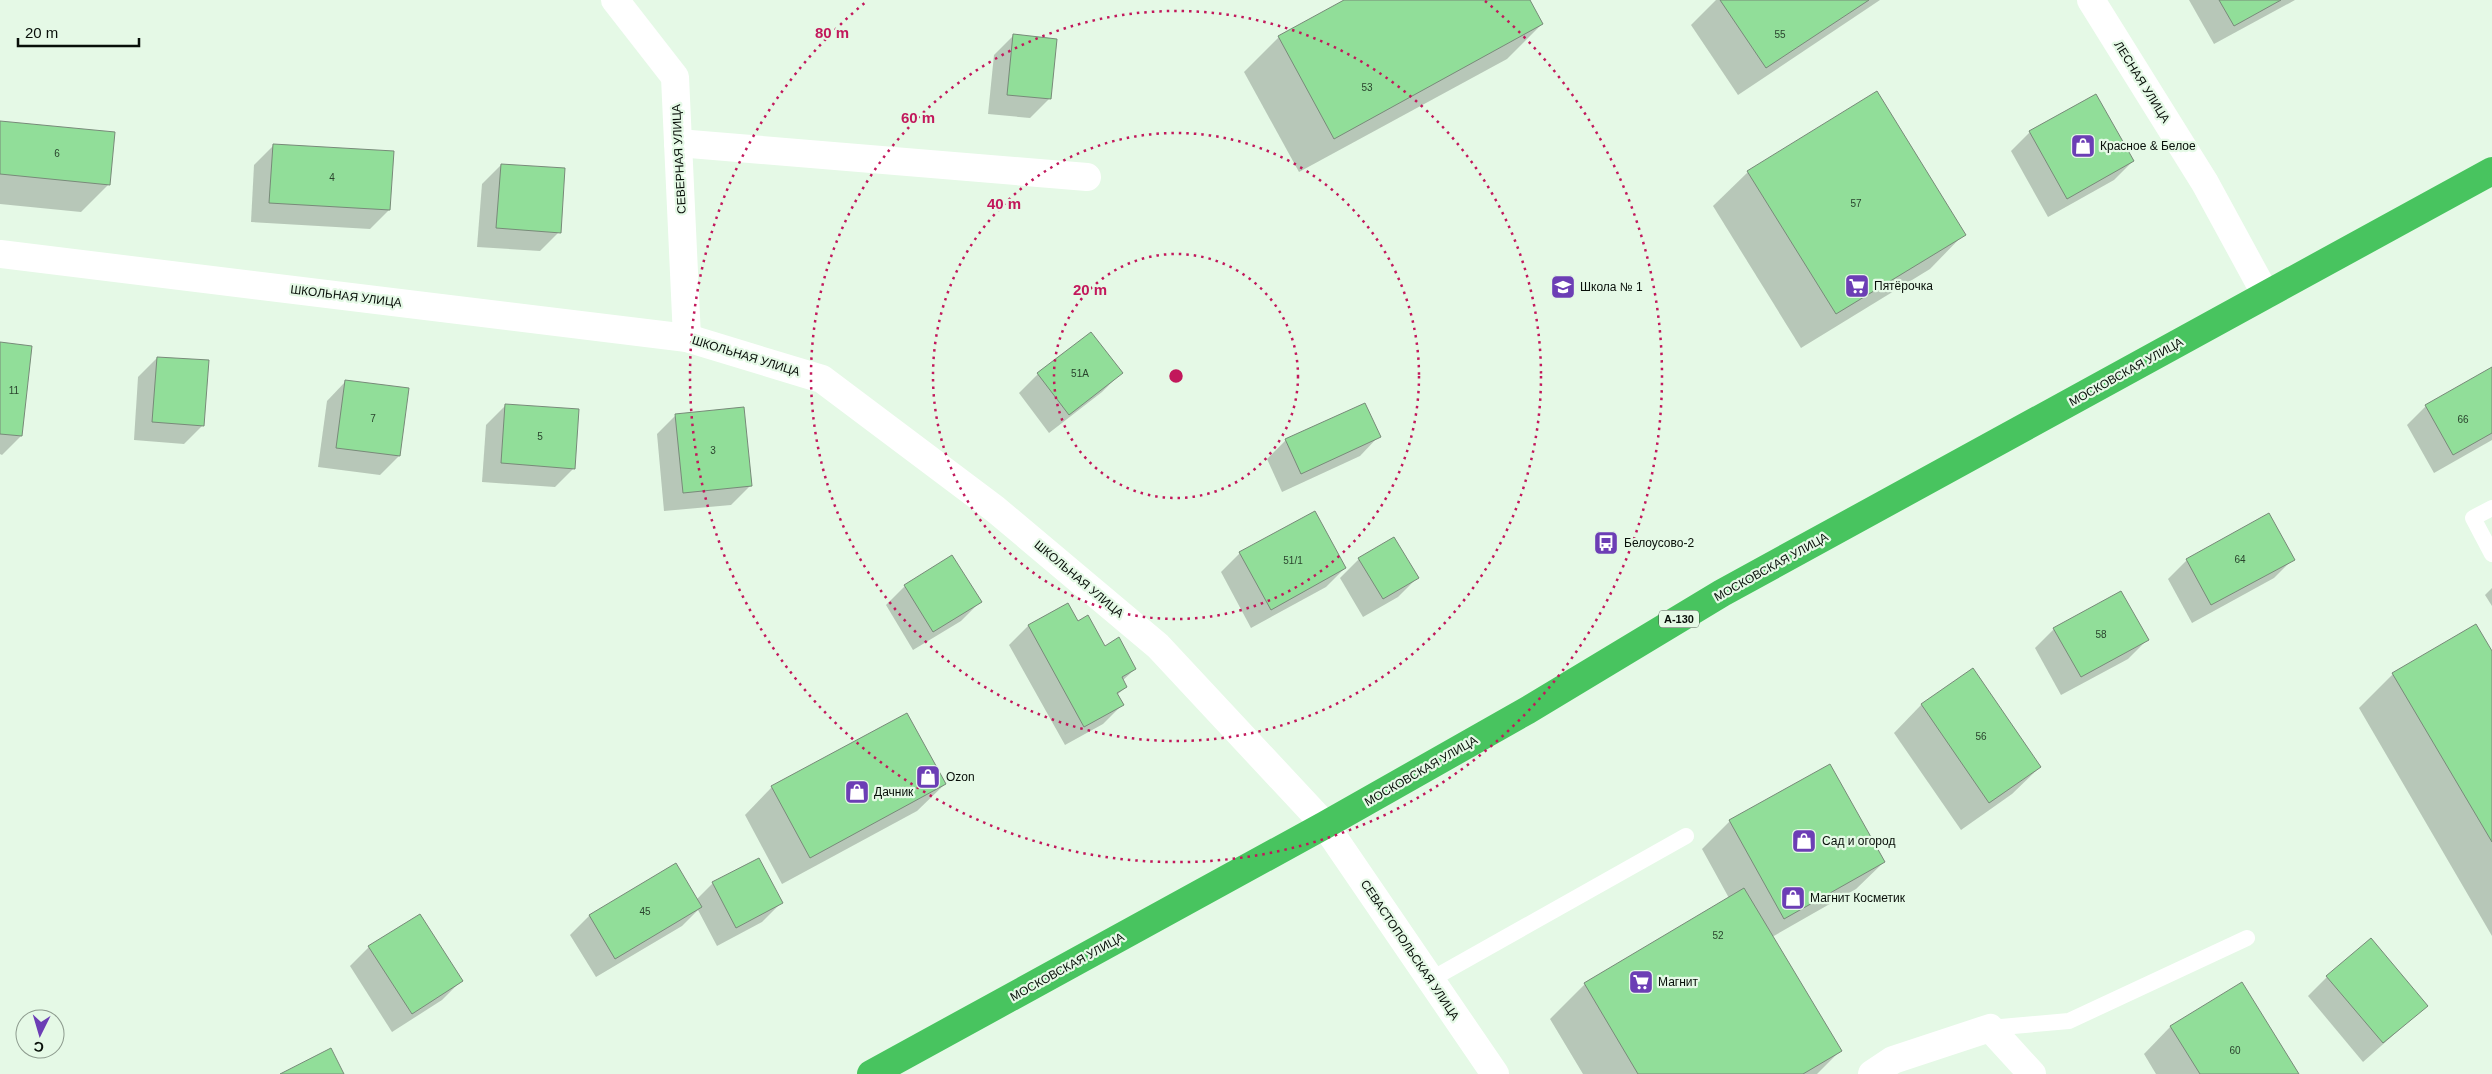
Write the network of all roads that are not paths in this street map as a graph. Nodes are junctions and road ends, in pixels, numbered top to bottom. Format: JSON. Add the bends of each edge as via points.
{"nodes":[{"id":1,"x":615,"y":0,"type":"edge"},
{"id":2,"x":2091,"y":0,"type":"edge"},
{"id":3,"x":678,"y":143,"type":"junction"},
{"id":4,"x":2492,"y":171,"type":"edge"},
{"id":5,"x":1087,"y":177,"type":"dead end"},
{"id":6,"x":0,"y":254,"type":"edge"},
{"id":7,"x":2266,"y":296,"type":"junction"},
{"id":8,"x":687,"y":338,"type":"junction"},
{"id":9,"x":2492,"y":508,"type":"edge"},
{"id":10,"x":2492,"y":554,"type":"edge"},
{"id":11,"x":1325,"y":825,"type":"junction"},
{"id":12,"x":1686,"y":836,"type":"dead end"},
{"id":13,"x":2247,"y":938,"type":"dead end"},
{"id":14,"x":1430,"y":980,"type":"junction"},
{"id":15,"x":1990,"y":1028,"type":"junction"},
{"id":16,"x":871,"y":1074,"type":"edge"},
{"id":17,"x":1495,"y":1074,"type":"edge"},
{"id":18,"x":1872,"y":1074,"type":"edge"},
{"id":19,"x":2032,"y":1074,"type":"edge"}],
"edges":[{"from":1,"to":3,"type":"street","name":"СЕВЕРНАЯ УЛИЦА","via":[[675,77]]},
{"from":2,"to":7,"type":"street","name":"ЛЕСНАЯ УЛИЦА","via":[[2206,183]]},
{"from":3,"to":5,"type":"street"},
{"from":3,"to":8,"type":"street","name":"СЕВЕРНАЯ УЛИЦА"},
{"from":4,"to":7,"type":"highway","name":"МОСКОВСКАЯ УЛИЦА","number":"А-130"},
{"from":6,"to":8,"type":"street","name":"ШКОЛЬНАЯ УЛИЦА"},
{"from":7,"to":11,"type":"highway","name":"МОСКОВСКАЯ УЛИЦА","number":"А-130","via":[[1722,593],[1528,710]]},
{"from":8,"to":11,"type":"street","name":"ШКОЛЬНАЯ УЛИЦА","via":[[822,379],[995,509],[1158,646]]},
{"from":9,"to":10,"type":"lane","via":[[2473,518]]},
{"from":11,"to":14,"type":"street","name":"СЕВАСТОПОЛЬСКАЯ УЛИЦА"},
{"from":11,"to":16,"type":"highway","name":"МОСКОВСКАЯ УЛИЦА","number":"А-130"},
{"from":12,"to":14,"type":"lane"},
{"from":13,"to":15,"type":"lane","via":[[2069,1021]]},
{"from":14,"to":17,"type":"street","name":"СЕВАСТОПОЛЬСКАЯ УЛИЦА"},
{"from":15,"to":18,"type":"street","via":[[1893,1060]]},
{"from":15,"to":19,"type":"street"}]}
